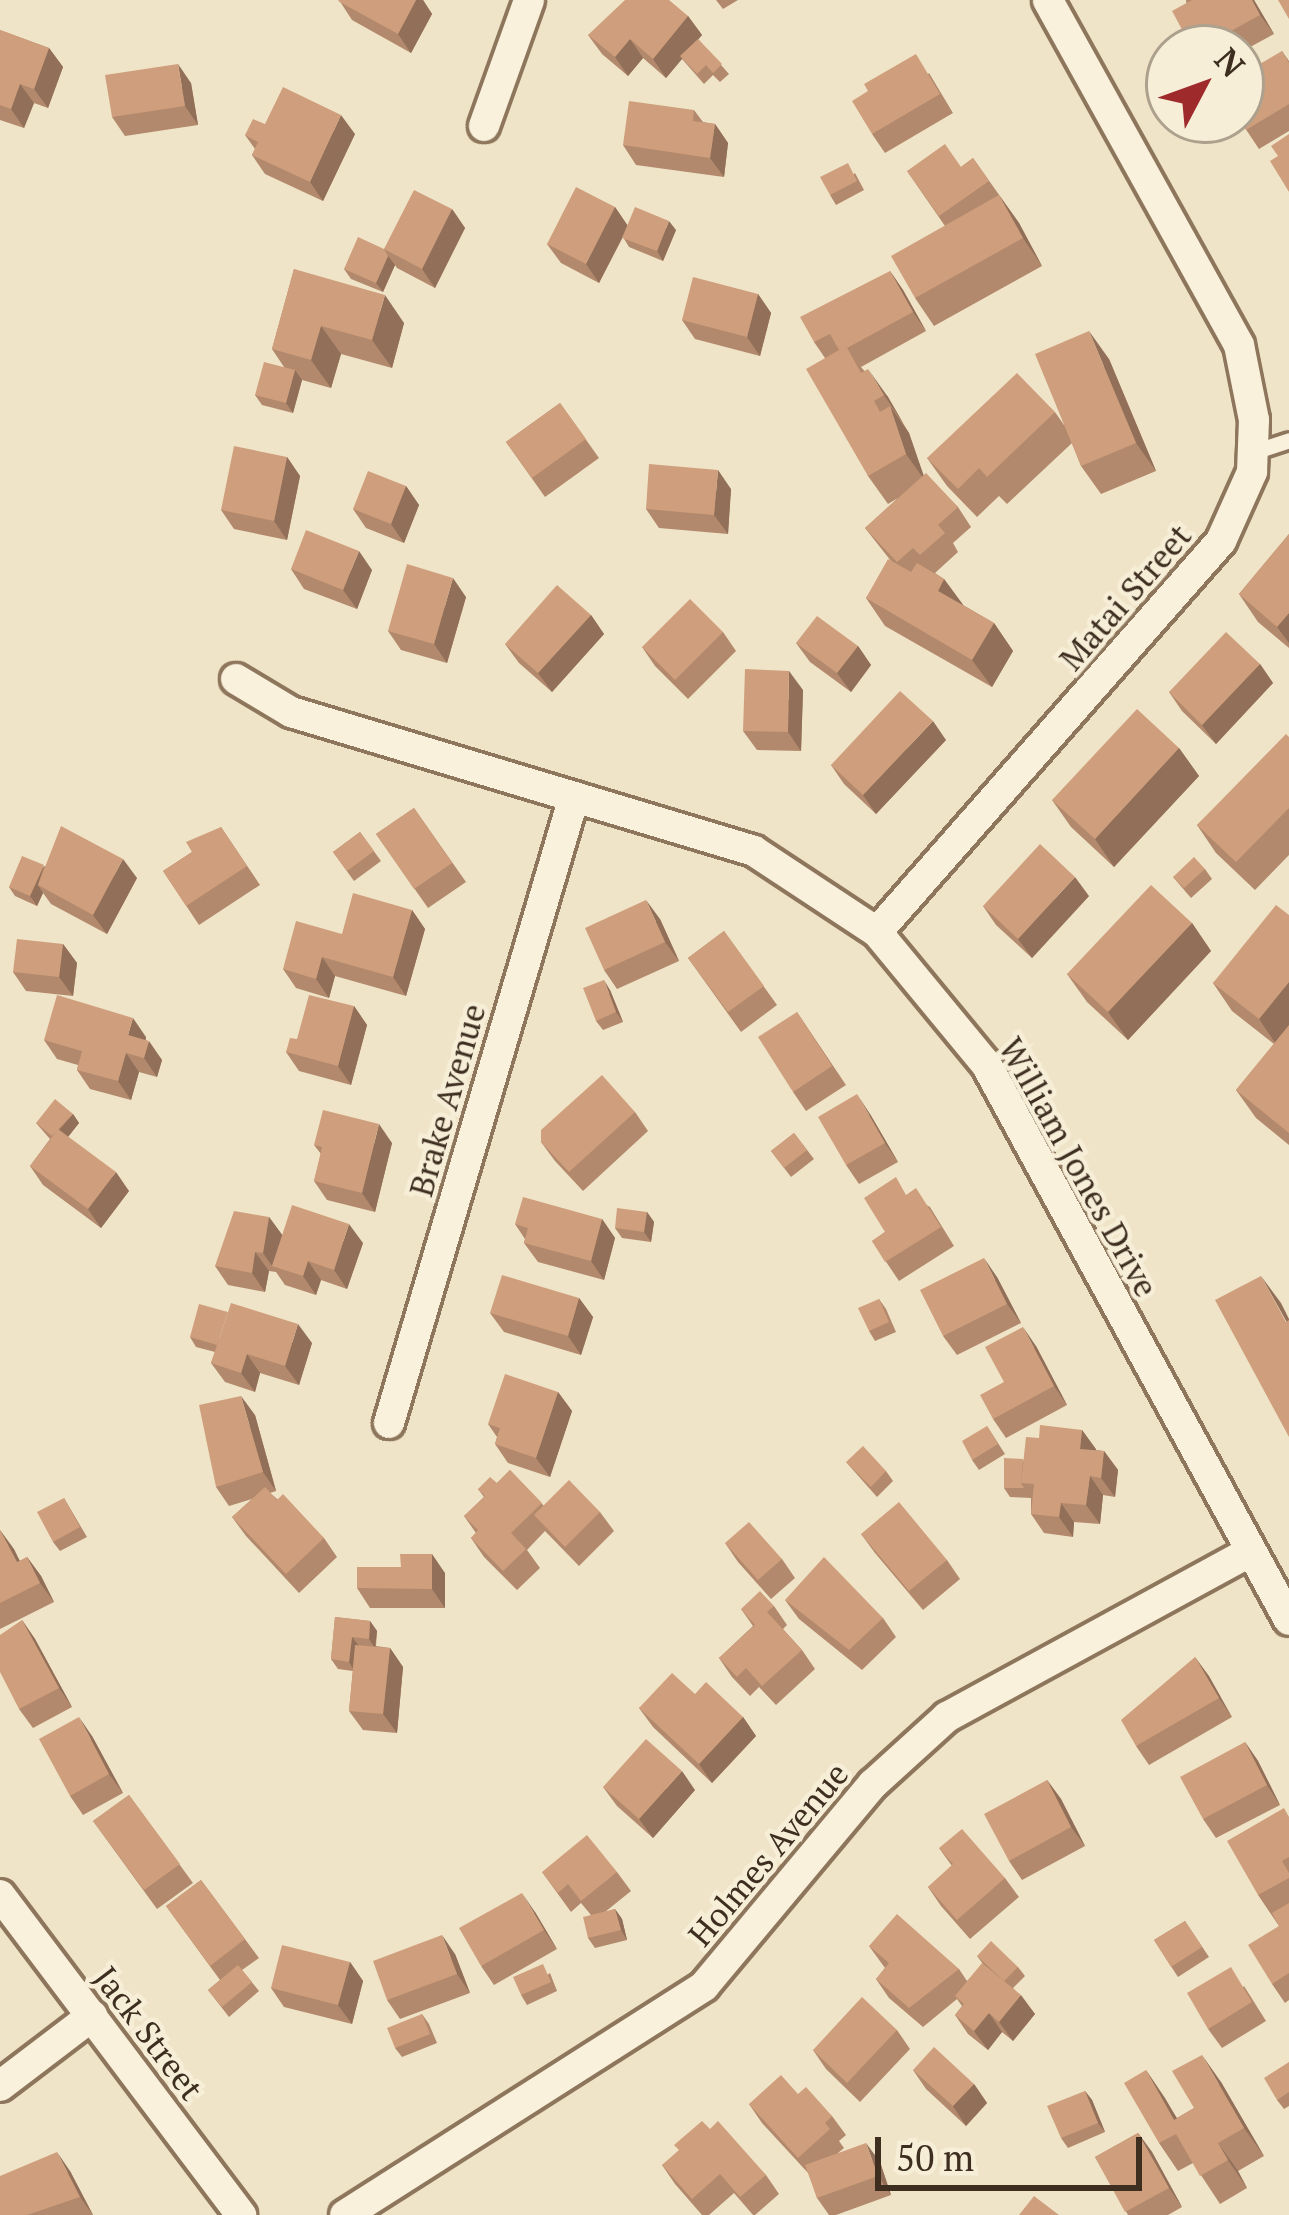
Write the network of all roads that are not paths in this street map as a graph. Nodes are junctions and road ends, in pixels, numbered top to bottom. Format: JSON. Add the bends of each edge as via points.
{"nodes":[{"id":1,"x":529,"y":0,"type":"edge"},
{"id":2,"x":1048,"y":0,"type":"edge"},
{"id":3,"x":484,"y":125,"type":"dead end"},
{"id":4,"x":1289,"y":440,"type":"edge"},
{"id":5,"x":1253,"y":452,"type":"junction"},
{"id":6,"x":236,"y":679,"type":"dead end"},
{"id":7,"x":574,"y":797,"type":"junction"},
{"id":8,"x":877,"y":932,"type":"junction"},
{"id":9,"x":389,"y":1423,"type":"dead end"},
{"id":10,"x":1251,"y":1551,"type":"junction"},
{"id":11,"x":1289,"y":1620,"type":"edge"},
{"id":12,"x":0,"y":1895,"type":"edge"},
{"id":13,"x":92,"y":2016,"type":"junction"},
{"id":14,"x":0,"y":2086,"type":"edge"},
{"id":15,"x":241,"y":2215,"type":"edge"},
{"id":16,"x":345,"y":2215,"type":"edge"}],
"edges":[{"from":1,"to":3,"type":"street"},
{"from":2,"to":5,"type":"street","name":"Matai Street","via":[[1238,345]]},
{"from":4,"to":5,"type":"lane"},
{"from":5,"to":8,"type":"street","name":"Matai Street","via":[[1221,541]]},
{"from":6,"to":7,"type":"street","name":"William Jones Drive","via":[[290,712]]},
{"from":7,"to":8,"type":"street","name":"William Jones Drive","via":[[754,851]]},
{"from":7,"to":9,"type":"street","name":"Brake Avenue"},
{"from":8,"to":10,"type":"street","name":"William Jones Drive","via":[[986,1064]]},
{"from":10,"to":11,"type":"street","name":"William Jones Drive"},
{"from":10,"to":16,"type":"street","name":"Holmes Avenue","via":[[947,1717],[873,1784],[704,1986]]},
{"from":12,"to":13,"type":"street","name":"Jack Street"},
{"from":13,"to":14,"type":"street"},
{"from":13,"to":15,"type":"street","name":"Jack Street"}]}
